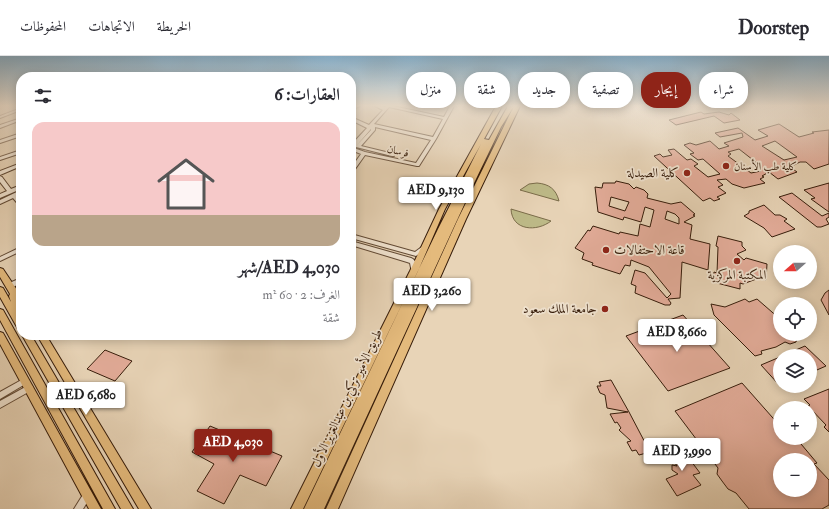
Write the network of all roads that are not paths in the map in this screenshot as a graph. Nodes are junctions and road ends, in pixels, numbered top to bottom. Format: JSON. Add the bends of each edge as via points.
{"nodes":[{"id":1,"x":371,"y":127,"type":"edge"},
{"id":2,"x":376,"y":127,"type":"edge"},
{"id":3,"x":440,"y":127,"type":"edge"},
{"id":4,"x":487,"y":127,"type":"edge"},
{"id":5,"x":493,"y":127,"type":"edge"},
{"id":6,"x":498,"y":127,"type":"edge"},
{"id":7,"x":506,"y":127,"type":"edge"},
{"id":8,"x":16,"y":136,"type":"edge"},
{"id":9,"x":434,"y":139,"type":"junction"},
{"id":10,"x":0,"y":142,"type":"edge"},
{"id":11,"x":356,"y":144,"type":"edge"},
{"id":12,"x":356,"y":146,"type":"edge"},
{"id":13,"x":356,"y":147,"type":"edge"},
{"id":14,"x":16,"y":153,"type":"edge"},
{"id":15,"x":364,"y":153,"type":"junction"},
{"id":16,"x":0,"y":159,"type":"edge"},
{"id":17,"x":490,"y":160,"type":"junction"},
{"id":18,"x":419,"y":161,"type":"junction"},
{"id":19,"x":356,"y":164,"type":"edge"},
{"id":20,"x":16,"y":166,"type":"edge"},
{"id":21,"x":0,"y":173,"type":"edge"},
{"id":22,"x":0,"y":178,"type":"edge"},
{"id":23,"x":474,"y":179,"type":"junction"},
{"id":24,"x":16,"y":191,"type":"edge"},
{"id":25,"x":16,"y":193,"type":"edge"},
{"id":26,"x":12,"y":194,"type":"junction"},
{"id":27,"x":0,"y":196,"type":"edge"},
{"id":28,"x":449,"y":196,"type":"junction"},
{"id":29,"x":16,"y":198,"type":"edge"},
{"id":30,"x":0,"y":202,"type":"edge"},
{"id":31,"x":442,"y":229,"type":"junction"},
{"id":32,"x":356,"y":237,"type":"edge"},
{"id":33,"x":356,"y":245,"type":"edge"},
{"id":34,"x":426,"y":246,"type":"junction"},
{"id":35,"x":399,"y":250,"type":"junction"},
{"id":36,"x":16,"y":251,"type":"edge"},
{"id":37,"x":397,"y":257,"type":"junction"},
{"id":38,"x":0,"y":259,"type":"edge"},
{"id":39,"x":0,"y":271,"type":"edge"},
{"id":40,"x":414,"y":271,"type":"junction"},
{"id":41,"x":16,"y":282,"type":"edge"},
{"id":42,"x":9,"y":286,"type":"junction"},
{"id":43,"x":0,"y":290,"type":"edge"},
{"id":44,"x":16,"y":296,"type":"edge"},
{"id":45,"x":16,"y":304,"type":"edge"},
{"id":46,"x":0,"y":312,"type":"edge"},
{"id":47,"x":16,"y":317,"type":"edge"},
{"id":48,"x":0,"y":336,"type":"edge"},
{"id":49,"x":30,"y":340,"type":"edge"},
{"id":50,"x":45,"y":340,"type":"edge"},
{"id":51,"x":27,"y":384,"type":"junction"},
{"id":52,"x":5,"y":396,"type":"edge"},
{"id":53,"x":0,"y":405,"type":"edge"},
{"id":54,"x":87,"y":496,"type":"junction"},
{"id":55,"x":298,"y":508,"type":"edge"},
{"id":56,"x":78,"y":509,"type":"edge"},
{"id":57,"x":95,"y":509,"type":"edge"},
{"id":58,"x":109,"y":509,"type":"edge"},
{"id":59,"x":128,"y":509,"type":"edge"},
{"id":60,"x":145,"y":509,"type":"edge"},
{"id":61,"x":310,"y":509,"type":"edge"},
{"id":62,"x":318,"y":509,"type":"edge"},
{"id":63,"x":332,"y":509,"type":"edge"}],
"edges":[{"from":1,"to":11,"type":"street","via":[[373,130]]},
{"from":2,"to":9,"type":"street"},
{"from":3,"to":9,"type":"street"},
{"from":4,"to":28,"type":"main road"},
{"from":5,"to":31,"type":"main road","name":"طريق الأمير تركي بن عبدالعزيز الأول"},
{"from":6,"to":23,"type":"main road","name":"طريق الأمير تركي بن عبدالعزيز الأول"},
{"from":7,"to":17,"type":"main road"},
{"from":8,"to":10,"type":"street"},
{"from":9,"to":18,"type":"street"},
{"from":12,"to":18,"type":"street","name":"فرسان"},
{"from":13,"to":15,"type":"street","name":"فرسان"},
{"from":14,"to":16,"type":"street"},
{"from":15,"to":18,"type":"street","name":"فرسان","via":[[417,164]]},
{"from":15,"to":19,"type":"street"},
{"from":17,"to":23,"type":"main road"},
{"from":17,"to":63,"type":"main road"},
{"from":20,"to":21,"type":"street"},
{"from":22,"to":26,"type":"street"},
{"from":23,"to":62,"type":"main road","name":"طريق الأمير تركي بن عبدالعزيز الأول"},
{"from":24,"to":26,"type":"street"},
{"from":25,"to":26,"type":"street"},
{"from":26,"to":27,"type":"street"},
{"from":26,"to":29,"type":"street"},
{"from":26,"to":30,"type":"street"},
{"from":28,"to":31,"type":"main road"},
{"from":28,"to":34,"type":"main road"},
{"from":31,"to":61,"type":"main road","name":"طريق الأمير تركي بن عبدالعزيز الأول"},
{"from":32,"to":35,"type":"street"},
{"from":33,"to":37,"type":"street"},
{"from":34,"to":35,"type":"street","via":[[416,254]]},
{"from":34,"to":40,"type":"main road"},
{"from":35,"to":37,"type":"street","via":[[406,253]]},
{"from":36,"to":38,"type":"street"},
{"from":37,"to":40,"type":"street","via":[[413,262]]},
{"from":39,"to":42,"type":"main road"},
{"from":40,"to":55,"type":"main road"},
{"from":41,"to":42,"type":"street"},
{"from":42,"to":44,"type":"main road"},
{"from":42,"to":45,"type":"main road"},
{"from":43,"to":47,"type":"main road"},
{"from":46,"to":58,"type":"main road"},
{"from":48,"to":51,"type":"main road"},
{"from":49,"to":59,"type":"main road"},
{"from":50,"to":60,"type":"main road"},
{"from":51,"to":52,"type":"street"},
{"from":51,"to":54,"type":"main road"},
{"from":52,"to":53,"type":"street"},
{"from":54,"to":56,"type":"street"},
{"from":54,"to":57,"type":"main road"}]}
